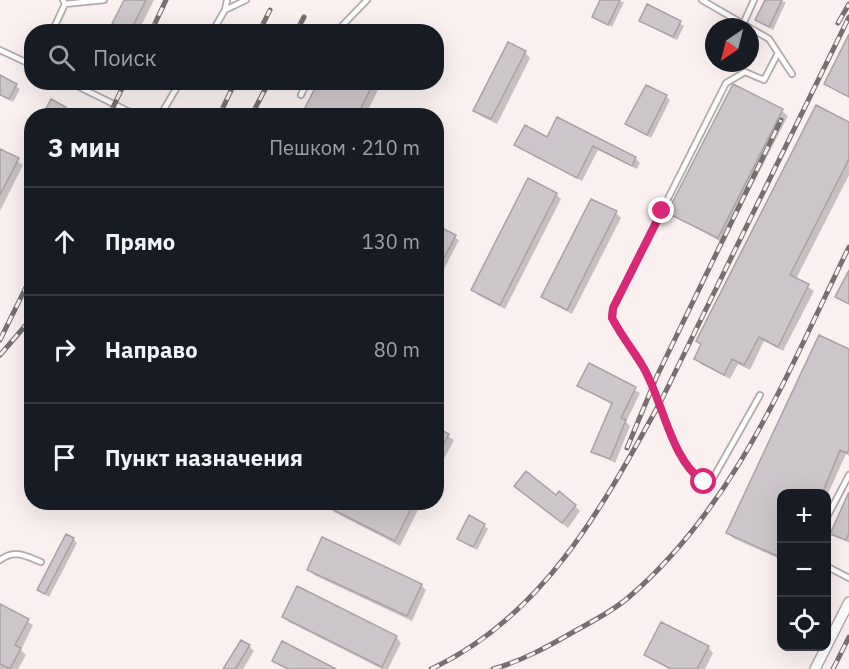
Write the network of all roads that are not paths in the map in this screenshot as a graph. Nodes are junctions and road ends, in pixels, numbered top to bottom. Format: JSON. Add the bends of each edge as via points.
{"nodes":[{"id":1,"x":104,"y":0,"type":"edge"},
{"id":2,"x":227,"y":0,"type":"edge"},
{"id":3,"x":246,"y":0,"type":"edge"},
{"id":4,"x":367,"y":0,"type":"edge"},
{"id":5,"x":702,"y":0,"type":"edge"},
{"id":6,"x":754,"y":0,"type":"edge"},
{"id":7,"x":64,"y":2,"type":"edge"},
{"id":8,"x":225,"y":10,"type":"junction"},
{"id":9,"x":736,"y":18,"type":"edge"},
{"id":10,"x":746,"y":18,"type":"edge"},
{"id":11,"x":55,"y":24,"type":"edge"},
{"id":12,"x":217,"y":24,"type":"edge"},
{"id":13,"x":344,"y":24,"type":"edge"},
{"id":14,"x":759,"y":32,"type":"edge"},
{"id":15,"x":0,"y":50,"type":"edge"},
{"id":16,"x":778,"y":53,"type":"junction"},
{"id":17,"x":24,"y":61,"type":"edge"},
{"id":18,"x":792,"y":74,"type":"dead end"},
{"id":19,"x":85,"y":90,"type":"edge"},
{"id":20,"x":175,"y":90,"type":"edge"},
{"id":21,"x":303,"y":90,"type":"edge"},
{"id":22,"x":301,"y":95,"type":"dead end"},
{"id":23,"x":122,"y":108,"type":"edge"},
{"id":24,"x":165,"y":108,"type":"edge"},
{"id":25,"x":760,"y":395,"type":"dead end"},
{"id":26,"x":849,"y":475,"type":"edge"},
{"id":27,"x":831,"y":509,"type":"edge"},
{"id":28,"x":0,"y":560,"type":"edge"},
{"id":29,"x":41,"y":562,"type":"dead end"},
{"id":30,"x":831,"y":569,"type":"edge"},
{"id":31,"x":849,"y":578,"type":"edge"},
{"id":32,"x":849,"y":602,"type":"edge"},
{"id":33,"x":815,"y":669,"type":"edge"}],
"edges":[{"from":1,"to":7,"type":"lane"},
{"from":2,"to":8,"type":"lane"},
{"from":3,"to":8,"type":"lane"},
{"from":4,"to":13,"type":"lane"},
{"from":5,"to":9,"type":"lane"},
{"from":6,"to":10,"type":"lane"},
{"from":7,"to":11,"type":"lane"},
{"from":8,"to":12,"type":"lane"},
{"from":14,"to":16,"type":"lane"},
{"from":15,"to":17,"type":"lane"},
{"from":16,"to":18,"type":"lane"},
{"from":16,"to":25,"type":"lane","via":[[764,80],[745,72],[726,83],[613,308],[612,318],[643,366],[673,438],[693,474],[704,482],[712,480]]},
{"from":19,"to":23,"type":"lane"},
{"from":20,"to":24,"type":"lane"},
{"from":21,"to":22,"type":"lane"},
{"from":26,"to":27,"type":"lane"},
{"from":28,"to":29,"type":"lane","via":[[18,553]]},
{"from":30,"to":31,"type":"lane"},
{"from":32,"to":33,"type":"street"}]}
